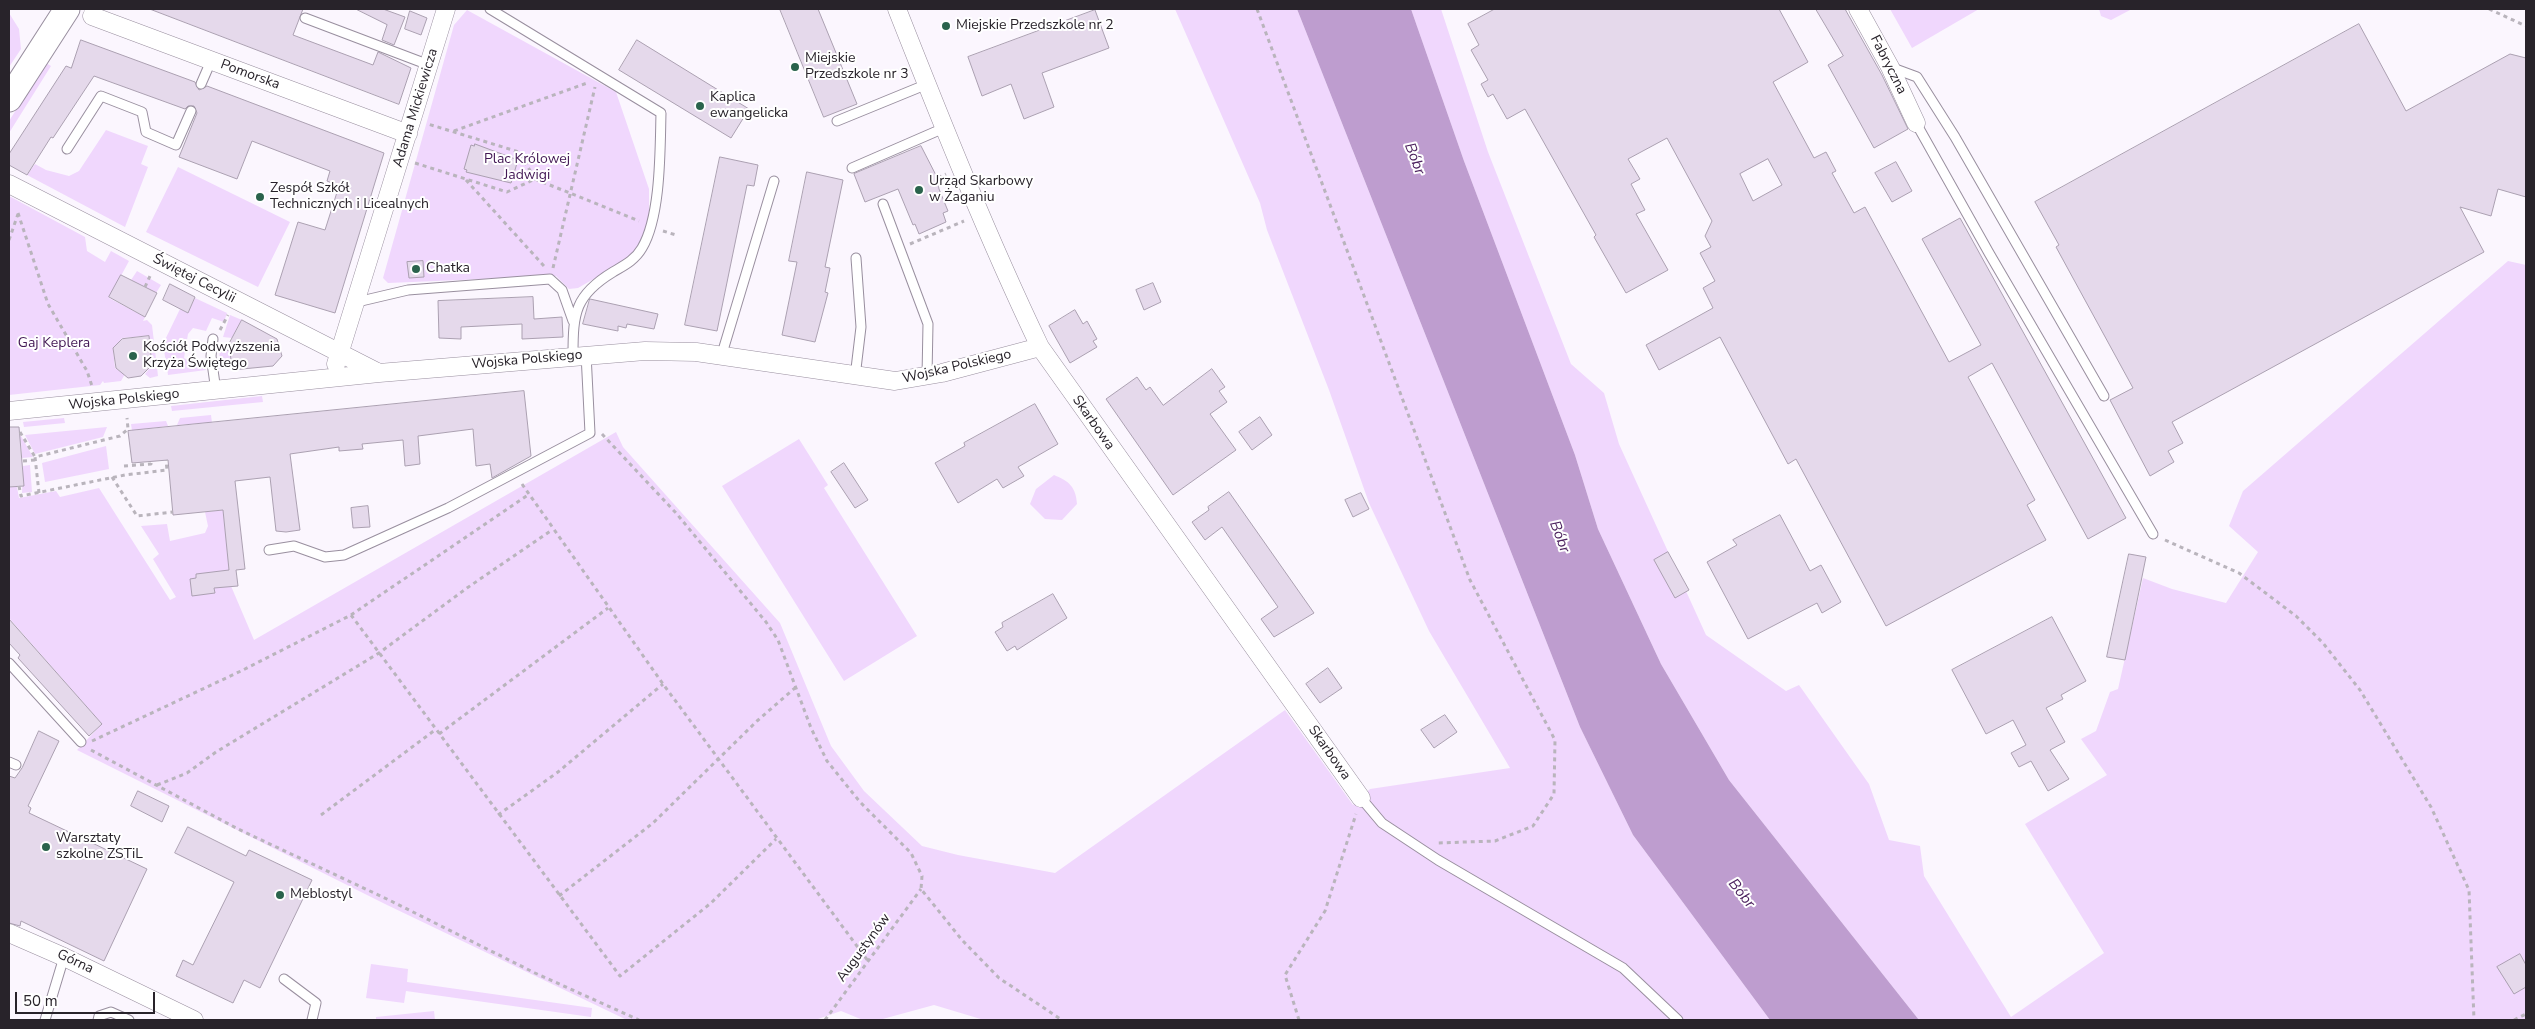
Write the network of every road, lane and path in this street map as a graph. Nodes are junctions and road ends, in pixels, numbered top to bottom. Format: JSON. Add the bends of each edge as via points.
{"nodes":[{"id":1,"x":67,"y":9,"type":"edge"},
{"id":2,"x":446,"y":9,"type":"edge"},
{"id":3,"x":490,"y":9,"type":"edge"},
{"id":4,"x":897,"y":9,"type":"edge"},
{"id":5,"x":1257,"y":9,"type":"edge"},
{"id":6,"x":1858,"y":9,"type":"edge"},
{"id":7,"x":2489,"y":9,"type":"edge"},
{"id":8,"x":92,"y":16,"type":"dead end"},
{"id":9,"x":305,"y":18,"type":"dead end"},
{"id":10,"x":2526,"y":26,"type":"edge"},
{"id":11,"x":211,"y":61,"type":"junction"},
{"id":12,"x":429,"y":65,"type":"junction"},
{"id":13,"x":1890,"y":67,"type":"junction"},
{"id":14,"x":597,"y":77,"type":"junction"},
{"id":15,"x":201,"y":84,"type":"dead end"},
{"id":16,"x":926,"y":85,"type":"junction"},
{"id":17,"x":9,"y":99,"type":"edge"},
{"id":18,"x":191,"y":111,"type":"dead end"},
{"id":19,"x":838,"y":121,"type":"dead end"},
{"id":20,"x":427,"y":123,"type":"dead end"},
{"id":21,"x":1916,"y":123,"type":"joint"},
{"id":22,"x":944,"y":128,"type":"junction"},
{"id":23,"x":454,"y":131,"type":"junction"},
{"id":24,"x":408,"y":134,"type":"junction"},
{"id":25,"x":67,"y":150,"type":"dead end"},
{"id":26,"x":415,"y":163,"type":"dead end"},
{"id":27,"x":852,"y":168,"type":"dead end"},
{"id":28,"x":466,"y":179,"type":"junction"},
{"id":29,"x":535,"y":179,"type":"junction"},
{"id":30,"x":774,"y":181,"type":"dead end"},
{"id":31,"x":9,"y":184,"type":"edge"},
{"id":32,"x":571,"y":194,"type":"junction"},
{"id":33,"x":883,"y":204,"type":"dead end"},
{"id":34,"x":20,"y":205,"type":"dead end"},
{"id":35,"x":18,"y":213,"type":"junction"},
{"id":36,"x":967,"y":220,"type":"dead end"},
{"id":37,"x":651,"y":225,"type":"junction"},
{"id":38,"x":9,"y":240,"type":"edge"},
{"id":39,"x":900,"y":248,"type":"junction"},
{"id":40,"x":856,"y":258,"type":"dead end"},
{"id":41,"x":150,"y":276,"type":"dead end"},
{"id":42,"x":145,"y":287,"type":"dead end"},
{"id":43,"x":357,"y":302,"type":"junction"},
{"id":44,"x":231,"y":310,"type":"dead end"},
{"id":45,"x":574,"y":321,"type":"junction"},
{"id":46,"x":213,"y":339,"type":"joint"},
{"id":47,"x":1040,"y":347,"type":"junction"},
{"id":48,"x":340,"y":353,"type":"junction"},
{"id":49,"x":579,"y":355,"type":"junction"},
{"id":50,"x":721,"y":357,"type":"junction"},
{"id":51,"x":380,"y":373,"type":"junction"},
{"id":52,"x":927,"y":376,"type":"junction"},
{"id":53,"x":855,"y":377,"type":"junction"},
{"id":54,"x":332,"y":378,"type":"junction"},
{"id":55,"x":92,"y":389,"type":"dead end"},
{"id":56,"x":216,"y":391,"type":"junction"},
{"id":57,"x":2104,"y":396,"type":"dead end"},
{"id":58,"x":9,"y":411,"type":"edge"},
{"id":59,"x":127,"y":418,"type":"dead end"},
{"id":60,"x":20,"y":432,"type":"dead end"},
{"id":61,"x":590,"y":433,"type":"junction"},
{"id":62,"x":35,"y":459,"type":"junction"},
{"id":63,"x":166,"y":460,"type":"dead end"},
{"id":64,"x":23,"y":461,"type":"dead end"},
{"id":65,"x":151,"y":461,"type":"dead end"},
{"id":66,"x":124,"y":466,"type":"dead end"},
{"id":67,"x":516,"y":472,"type":"junction"},
{"id":68,"x":112,"y":477,"type":"junction"},
{"id":69,"x":19,"y":486,"type":"dead end"},
{"id":70,"x":39,"y":493,"type":"junction"},
{"id":71,"x":528,"y":495,"type":"junction"},
{"id":72,"x":173,"y":512,"type":"dead end"},
{"id":73,"x":552,"y":530,"type":"junction"},
{"id":74,"x":2153,"y":534,"type":"joint"},
{"id":75,"x":269,"y":550,"type":"dead end"},
{"id":76,"x":608,"y":608,"type":"junction"},
{"id":77,"x":351,"y":615,"type":"junction"},
{"id":78,"x":379,"y":653,"type":"junction"},
{"id":79,"x":9,"y":663,"type":"edge"},
{"id":80,"x":662,"y":684,"type":"junction"},
{"id":81,"x":796,"y":687,"type":"junction"},
{"id":82,"x":435,"y":730,"type":"junction"},
{"id":83,"x":439,"y":734,"type":"junction"},
{"id":84,"x":82,"y":742,"type":"junction"},
{"id":85,"x":718,"y":760,"type":"junction"},
{"id":86,"x":157,"y":785,"type":"junction"},
{"id":87,"x":1361,"y":798,"type":"junction"},
{"id":88,"x":321,"y":815,"type":"dead end"},
{"id":89,"x":498,"y":815,"type":"junction"},
{"id":90,"x":776,"y":839,"type":"junction"},
{"id":91,"x":1414,"y":844,"type":"junction"},
{"id":92,"x":921,"y":889,"type":"junction"},
{"id":93,"x":559,"y":896,"type":"junction"},
{"id":94,"x":9,"y":932,"type":"edge"},
{"id":95,"x":64,"y":957,"type":"junction"},
{"id":96,"x":868,"y":961,"type":"junction"},
{"id":97,"x":284,"y":979,"type":"dead end"},
{"id":98,"x":2526,"y":1014,"type":"edge"},
{"id":99,"x":44,"y":1020,"type":"edge"},
{"id":100,"x":98,"y":1020,"type":"edge"},
{"id":101,"x":129,"y":1020,"type":"edge"},
{"id":102,"x":194,"y":1020,"type":"edge"},
{"id":103,"x":312,"y":1020,"type":"edge"},
{"id":104,"x":639,"y":1020,"type":"edge"},
{"id":105,"x":825,"y":1020,"type":"edge"},
{"id":106,"x":1062,"y":1020,"type":"edge"},
{"id":107,"x":1299,"y":1020,"type":"edge"},
{"id":108,"x":1678,"y":1020,"type":"edge"},
{"id":109,"x":2474,"y":1020,"type":"edge"},
{"id":110,"x":2514,"y":1020,"type":"edge"}],
"edges":[{"from":1,"to":17,"type":"main road"},
{"from":2,"to":12,"type":"street","name":"Adama Mickiewicza"},
{"from":3,"to":14,"type":"lane"},
{"from":4,"to":16,"type":"street","name":"Skarbowa"},
{"from":5,"to":91,"type":"path","via":[[1470,580],[1554,740],[1554,794],[1533,826],[1495,841]]},
{"from":6,"to":13,"type":"street","name":"Fabryczna"},
{"from":7,"to":10,"type":"path"},
{"from":8,"to":11,"type":"street","name":"Pomorska"},
{"from":9,"to":12,"type":"lane"},
{"from":11,"to":15,"type":"lane"},
{"from":11,"to":24,"type":"street","name":"Pomorska"},
{"from":12,"to":24,"type":"street","name":"Adama Mickiewicza"},
{"from":13,"to":21,"type":"street","name":"Fabryczna"},
{"from":13,"to":57,"type":"lane","via":[[1917,77],[1955,136]]},
{"from":14,"to":23,"type":"path"},
{"from":14,"to":32,"type":"path"},
{"from":14,"to":37,"type":"lane","via":[[661,113],[659,175]]},
{"from":16,"to":19,"type":"lane"},
{"from":16,"to":22,"type":"street","name":"Skarbowa"},
{"from":18,"to":25,"type":"lane","via":[[176,145],[146,132],[142,112],[101,96]]},
{"from":20,"to":23,"type":"path"},
{"from":21,"to":74,"type":"lane"},
{"from":22,"to":27,"type":"lane"},
{"from":22,"to":47,"type":"street","name":"Skarbowa","via":[[1001,266]]},
{"from":23,"to":29,"type":"path","via":[[519,152]]},
{"from":24,"to":43,"type":"street","name":"Adama Mickiewicza"},
{"from":26,"to":28,"type":"path"},
{"from":28,"to":29,"type":"path","via":[[507,192]]},
{"from":28,"to":32,"type":"path","via":[[552,274]]},
{"from":29,"to":32,"type":"path"},
{"from":30,"to":50,"type":"lane"},
{"from":31,"to":48,"type":"street","name":"Świętej Cecylii"},
{"from":32,"to":37,"type":"path"},
{"from":33,"to":39,"type":"lane"},
{"from":34,"to":35,"type":"path"},
{"from":35,"to":38,"type":"path"},
{"from":35,"to":55,"type":"path","via":[[48,304],[87,371]]},
{"from":36,"to":39,"type":"path"},
{"from":37,"to":45,"type":"lane","via":[[641,250],[627,264],[588,290]]},
{"from":39,"to":52,"type":"lane","via":[[928,324]]},
{"from":40,"to":53,"type":"lane","via":[[861,327]]},
{"from":41,"to":42,"type":"path"},
{"from":43,"to":45,"type":"lane","via":[[408,290],[550,280],[562,290]]},
{"from":43,"to":48,"type":"street","name":"Adama Mickiewicza"},
{"from":44,"to":46,"type":"path"},
{"from":45,"to":49,"type":"lane"},
{"from":46,"to":56,"type":"lane","via":[[211,356]]},
{"from":47,"to":52,"type":"street","name":"Wojska Polskiego"},
{"from":47,"to":87,"type":"street","name":"Skarbowa"},
{"from":48,"to":51,"type":"street","name":"Świętej Cecylii"},
{"from":48,"to":54,"type":"street","name":"Adama Mickiewicza"},
{"from":49,"to":50,"type":"street","name":"Wojska Polskiego","via":[[679,350]]},
{"from":49,"to":51,"type":"street","name":"Wojska Polskiego"},
{"from":49,"to":61,"type":"lane"},
{"from":50,"to":53,"type":"street","name":"Wojska Polskiego"},
{"from":51,"to":54,"type":"street","name":"Wojska Polskiego"},
{"from":52,"to":53,"type":"street","name":"Wojska Polskiego","via":[[894,381]]},
{"from":54,"to":56,"type":"street","name":"Wojska Polskiego"},
{"from":56,"to":58,"type":"street","name":"Wojska Polskiego"},
{"from":59,"to":62,"type":"path","via":[[128,429],[120,436]]},
{"from":60,"to":62,"type":"path"},
{"from":61,"to":67,"type":"lane"},
{"from":61,"to":81,"type":"path","via":[[601,433],[613,445],[738,585],[778,640]]},
{"from":62,"to":64,"type":"path"},
{"from":62,"to":70,"type":"path"},
{"from":63,"to":68,"type":"path","via":[[167,470]]},
{"from":65,"to":66,"type":"path","via":[[152,464]]},
{"from":67,"to":71,"type":"path"},
{"from":67,"to":75,"type":"lane","via":[[448,508],[344,555],[326,557],[294,546]]},
{"from":68,"to":70,"type":"path"},
{"from":68,"to":72,"type":"path","via":[[137,516]]},
{"from":69,"to":70,"type":"path","via":[[20,496]]},
{"from":71,"to":73,"type":"path"},
{"from":71,"to":77,"type":"path"},
{"from":73,"to":76,"type":"path"},
{"from":73,"to":78,"type":"path"},
{"from":74,"to":109,"type":"path","via":[[2239,573],[2296,616],[2323,643],[2360,690],[2431,807],[2469,890]]},
{"from":76,"to":80,"type":"path"},
{"from":76,"to":83,"type":"path"},
{"from":77,"to":78,"type":"path"},
{"from":77,"to":84,"type":"path","via":[[241,671]]},
{"from":78,"to":82,"type":"path"},
{"from":78,"to":86,"type":"path","via":[[186,772]]},
{"from":79,"to":84,"type":"lane"},
{"from":80,"to":85,"type":"path"},
{"from":80,"to":89,"type":"path","via":[[558,772]]},
{"from":81,"to":85,"type":"path"},
{"from":81,"to":92,"type":"path","via":[[827,761],[860,802],[911,853],[922,876]]},
{"from":82,"to":83,"type":"path"},
{"from":82,"to":88,"type":"path"},
{"from":83,"to":89,"type":"path"},
{"from":84,"to":86,"type":"path"},
{"from":85,"to":90,"type":"path"},
{"from":85,"to":93,"type":"path","via":[[653,823]]},
{"from":86,"to":104,"type":"path","via":[[238,829]]},
{"from":87,"to":91,"type":"lane","via":[[1382,823]]},
{"from":87,"to":107,"type":"path","via":[[1325,911],[1285,974]]},
{"from":89,"to":93,"type":"path"},
{"from":90,"to":93,"type":"path","via":[[712,903],[620,976]]},
{"from":90,"to":96,"type":"path"},
{"from":91,"to":108,"type":"lane","via":[[1622,968]]},
{"from":92,"to":96,"type":"path","name":"Augustynów"},
{"from":92,"to":106,"type":"path","via":[[962,940],[999,978]]},
{"from":94,"to":95,"type":"street","name":"Górna"},
{"from":95,"to":99,"type":"lane"},
{"from":95,"to":102,"type":"street","name":"Górna"},
{"from":96,"to":105,"type":"path","name":"Augustynów"},
{"from":97,"to":103,"type":"lane","via":[[316,1003]]},
{"from":98,"to":110,"type":"path"},
{"from":100,"to":101,"type":"lane","via":[[99,1016],[111,1012]]}]}
